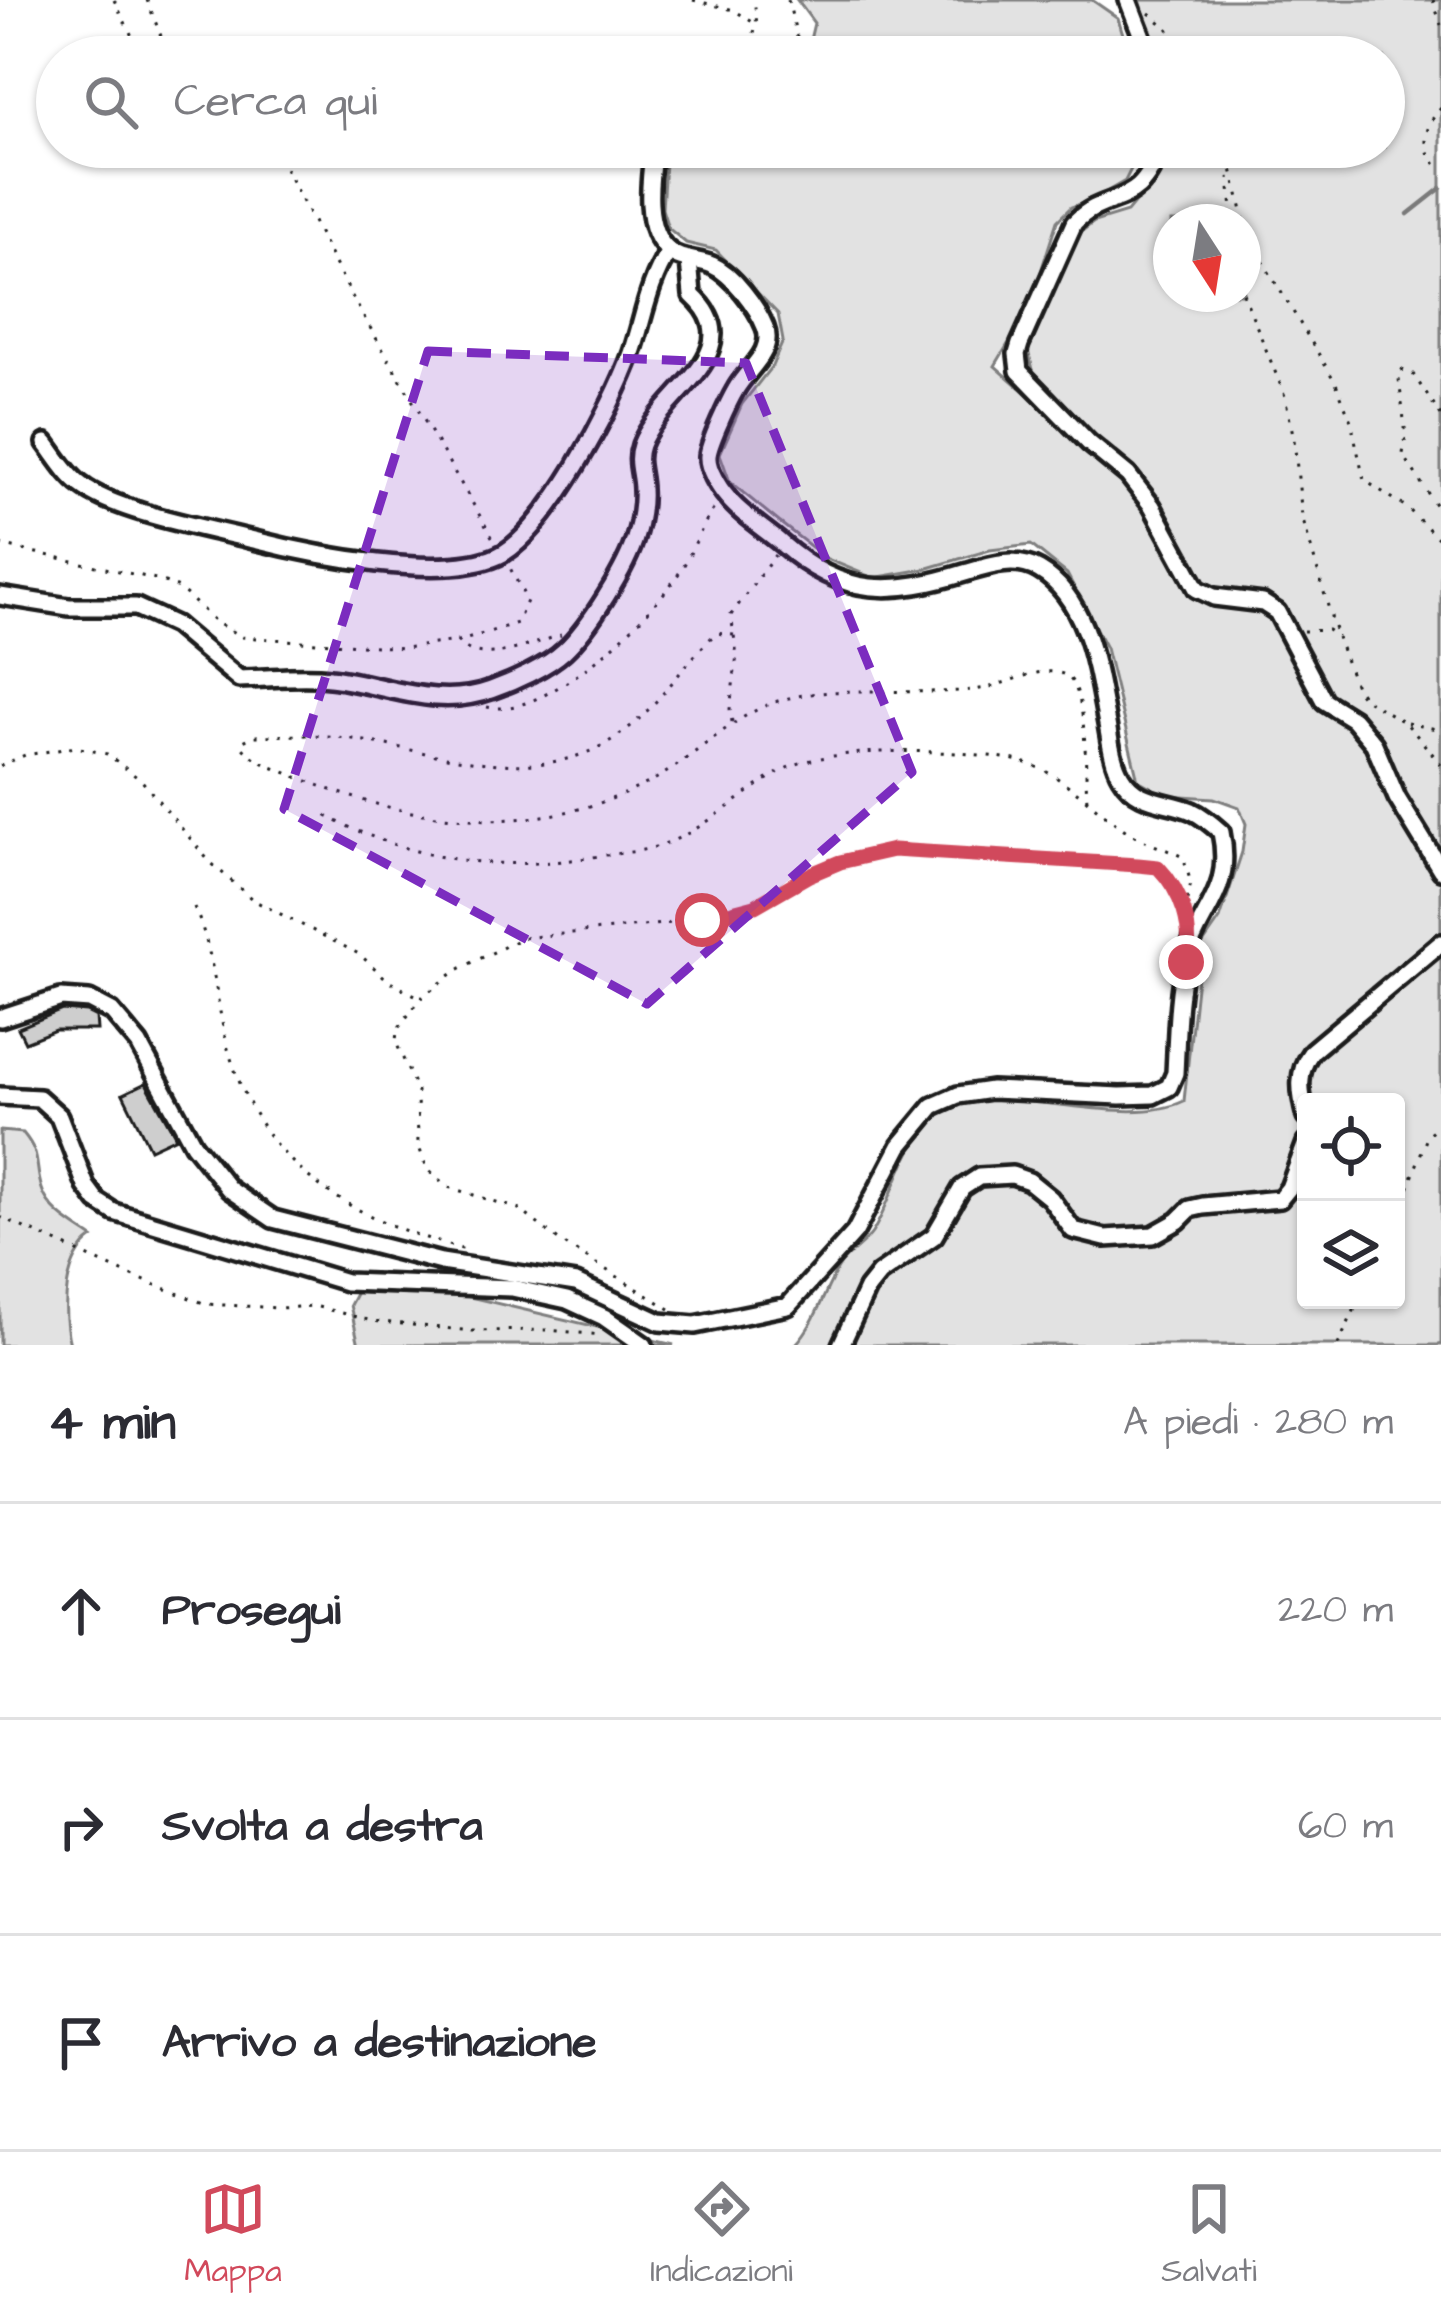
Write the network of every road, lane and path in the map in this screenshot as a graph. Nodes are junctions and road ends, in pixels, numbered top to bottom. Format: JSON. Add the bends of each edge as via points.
{"nodes":[{"id":1,"x":114,"y":0,"type":"edge"},
{"id":2,"x":147,"y":0,"type":"edge"},
{"id":3,"x":693,"y":0,"type":"edge"},
{"id":4,"x":753,"y":0,"type":"edge"},
{"id":5,"x":788,"y":0,"type":"edge"},
{"id":6,"x":1128,"y":0,"type":"edge"},
{"id":7,"x":1433,"y":0,"type":"edge"},
{"id":8,"x":1150,"y":14,"type":"dead end"},
{"id":9,"x":1441,"y":25,"type":"edge"},
{"id":10,"x":757,"y":26,"type":"junction"},
{"id":11,"x":133,"y":36,"type":"edge"},
{"id":12,"x":161,"y":36,"type":"edge"},
{"id":13,"x":753,"y":36,"type":"edge"},
{"id":14,"x":797,"y":36,"type":"edge"},
{"id":15,"x":1142,"y":36,"type":"edge"},
{"id":16,"x":1176,"y":36,"type":"edge"},
{"id":17,"x":1441,"y":108,"type":"edge"},
{"id":18,"x":285,"y":168,"type":"edge"},
{"id":19,"x":653,"y":168,"type":"edge"},
{"id":20,"x":1153,"y":168,"type":"edge"},
{"id":21,"x":1228,"y":168,"type":"edge"},
{"id":22,"x":1232,"y":168,"type":"edge"},
{"id":23,"x":1441,"y":169,"type":"edge"},
{"id":24,"x":1231,"y":204,"type":"edge"},
{"id":25,"x":669,"y":251,"type":"junction"},
{"id":26,"x":689,"y":260,"type":"junction"},
{"id":27,"x":1251,"y":312,"type":"edge"},
{"id":28,"x":1441,"y":416,"type":"edge"},
{"id":29,"x":46,"y":443,"type":"dead end"},
{"id":30,"x":728,"y":499,"type":"junction"},
{"id":31,"x":1441,"y":514,"type":"edge"},
{"id":32,"x":1441,"y":541,"type":"edge"},
{"id":33,"x":0,"y":545,"type":"edge"},
{"id":34,"x":786,"y":547,"type":"junction"},
{"id":35,"x":502,"y":555,"type":"junction"},
{"id":36,"x":0,"y":596,"type":"edge"},
{"id":37,"x":585,"y":625,"type":"junction"},
{"id":38,"x":1292,"y":634,"type":"junction"},
{"id":39,"x":734,"y":635,"type":"junction"},
{"id":40,"x":1337,"y":637,"type":"junction"},
{"id":41,"x":458,"y":640,"type":"junction"},
{"id":42,"x":483,"y":706,"type":"dead end"},
{"id":43,"x":732,"y":723,"type":"junction"},
{"id":44,"x":1406,"y":723,"type":"junction"},
{"id":45,"x":1441,"y":730,"type":"edge"},
{"id":46,"x":1441,"y":764,"type":"edge"},
{"id":47,"x":0,"y":766,"type":"edge"},
{"id":48,"x":1087,"y":801,"type":"junction"},
{"id":49,"x":326,"y":816,"type":"dead end"},
{"id":50,"x":1441,"y":870,"type":"edge"},
{"id":51,"x":194,"y":907,"type":"dead end"},
{"id":52,"x":1184,"y":910,"type":"junction"},
{"id":53,"x":1441,"y":943,"type":"edge"},
{"id":54,"x":1188,"y":952,"type":"junction"},
{"id":55,"x":421,"y":998,"type":"junction"},
{"id":56,"x":0,"y":1018,"type":"edge"},
{"id":57,"x":1300,"y":1093,"type":"edge"},
{"id":58,"x":0,"y":1096,"type":"edge"},
{"id":59,"x":1441,"y":1123,"type":"edge"},
{"id":60,"x":1297,"y":1166,"type":"edge"},
{"id":61,"x":1404,"y":1201,"type":"edge"},
{"id":62,"x":0,"y":1217,"type":"edge"},
{"id":63,"x":469,"y":1250,"type":"dead end"},
{"id":64,"x":1355,"y":1309,"type":"edge"},
{"id":65,"x":683,"y":1323,"type":"junction"},
{"id":66,"x":614,"y":1327,"type":"junction"},
{"id":67,"x":644,"y":1345,"type":"edge"},
{"id":68,"x":841,"y":1345,"type":"edge"},
{"id":69,"x":1338,"y":1345,"type":"edge"}],
"edges":[{"from":1,"to":11,"type":"path"},
{"from":2,"to":12,"type":"path"},
{"from":3,"to":10,"type":"path","via":[[734,10]]},
{"from":4,"to":10,"type":"path"},
{"from":5,"to":14,"type":"path"},
{"from":6,"to":15,"type":"street"},
{"from":7,"to":9,"type":"path"},
{"from":8,"to":16,"type":"path"},
{"from":10,"to":13,"type":"path"},
{"from":17,"to":23,"type":"path","via":[[1428,122],[1425,143]]},
{"from":18,"to":35,"type":"path"},
{"from":19,"to":25,"type":"street","via":[[651,211]]},
{"from":20,"to":38,"type":"street","via":[[1142,184],[1074,223],[1016,354],[1019,371],[1128,475],[1197,589],[1263,602]]},
{"from":21,"to":24,"type":"path"},
{"from":22,"to":32,"type":"path","via":[[1248,237],[1336,383],[1364,480]]},
{"from":25,"to":26,"type":"street"},
{"from":25,"to":35,"type":"street","via":[[651,279],[631,356],[563,491]]},
{"from":26,"to":30,"type":"street","via":[[726,274],[767,332],[766,350],[736,389],[708,455]]},
{"from":26,"to":37,"type":"street","via":[[692,295],[716,327],[713,346],[643,440],[636,536]]},
{"from":27,"to":40,"type":"path","via":[[1285,396],[1302,517]]},
{"from":28,"to":31,"type":"path","via":[[1402,370],[1403,454]]},
{"from":29,"to":35,"type":"street","via":[[81,485],[141,512],[386,563],[469,566]]},
{"from":30,"to":34,"type":"street"},
{"from":30,"to":42,"type":"path","via":[[623,639],[534,699],[500,710]]},
{"from":33,"to":41,"type":"path","via":[[160,580],[242,637],[405,648]]},
{"from":34,"to":39,"type":"path","via":[[731,616]]},
{"from":34,"to":54,"type":"street","via":[[834,580],[865,589],[993,564],[1020,563],[1053,582],[1092,648],[1121,776],[1138,795],[1191,810],[1221,832],[1226,855],[1213,907]]},
{"from":35,"to":41,"type":"path","via":[[527,601],[524,613],[517,623]]},
{"from":36,"to":37,"type":"street","via":[[136,607],[175,625],[238,679],[328,677],[451,700],[544,664]]},
{"from":37,"to":41,"type":"path","via":[[481,653]]},
{"from":38,"to":40,"type":"path","via":[[1328,630]]},
{"from":38,"to":50,"type":"street","via":[[1324,701],[1375,745]]},
{"from":39,"to":43,"type":"path"},
{"from":39,"to":43,"type":"path","via":[[716,633],[620,735],[549,763],[483,763],[329,736],[254,736],[242,744],[262,761],[358,800],[454,820],[503,820],[608,801],[672,769]]},
{"from":40,"to":44,"type":"path","via":[[1364,699]]},
{"from":43,"to":48,"type":"path","via":[[796,697],[957,692],[1058,673],[1076,689]]},
{"from":44,"to":45,"type":"path"},
{"from":44,"to":46,"type":"path"},
{"from":47,"to":55,"type":"path","via":[[76,747],[107,754],[253,900],[358,954]]},
{"from":48,"to":49,"type":"path","via":[[1018,761],[921,751],[825,758],[782,770],[659,846],[498,866],[418,853]]},
{"from":48,"to":52,"type":"path","via":[[1136,838],[1183,857],[1191,883]]},
{"from":51,"to":63,"type":"path","via":[[242,1089],[276,1148],[358,1210]]},
{"from":52,"to":54,"type":"path"},
{"from":52,"to":55,"type":"path","via":[[1158,867],[893,850],[840,862],[755,906],[702,920],[522,938]]},
{"from":53,"to":57,"type":"street","via":[[1312,1052]]},
{"from":54,"to":65,"type":"street","via":[[1169,1087],[1120,1096],[991,1090],[933,1106],[901,1146],[856,1232],[788,1306]]},
{"from":55,"to":65,"type":"path","via":[[396,1042],[417,1091],[418,1145],[428,1170],[448,1187],[519,1209]]},
{"from":56,"to":65,"type":"street","via":[[61,998],[112,1012],[229,1190],[273,1220],[441,1262],[576,1283],[660,1322]]},
{"from":58,"to":66,"type":"street","via":[[39,1098],[59,1116],[86,1186],[114,1212],[346,1282],[512,1288],[567,1300]]},
{"from":59,"to":61,"type":"path","via":[[1428,1134]]},
{"from":60,"to":68,"type":"street","via":[[1280,1199],[1190,1209],[1166,1229],[1131,1239],[1073,1230],[1050,1198],[1012,1174],[979,1177],[962,1188],[934,1236],[879,1274]]},
{"from":62,"to":66,"type":"path","via":[[206,1304],[314,1306],[372,1321],[591,1337]]},
{"from":64,"to":69,"type":"path"},
{"from":66,"to":67,"type":"street"}]}
